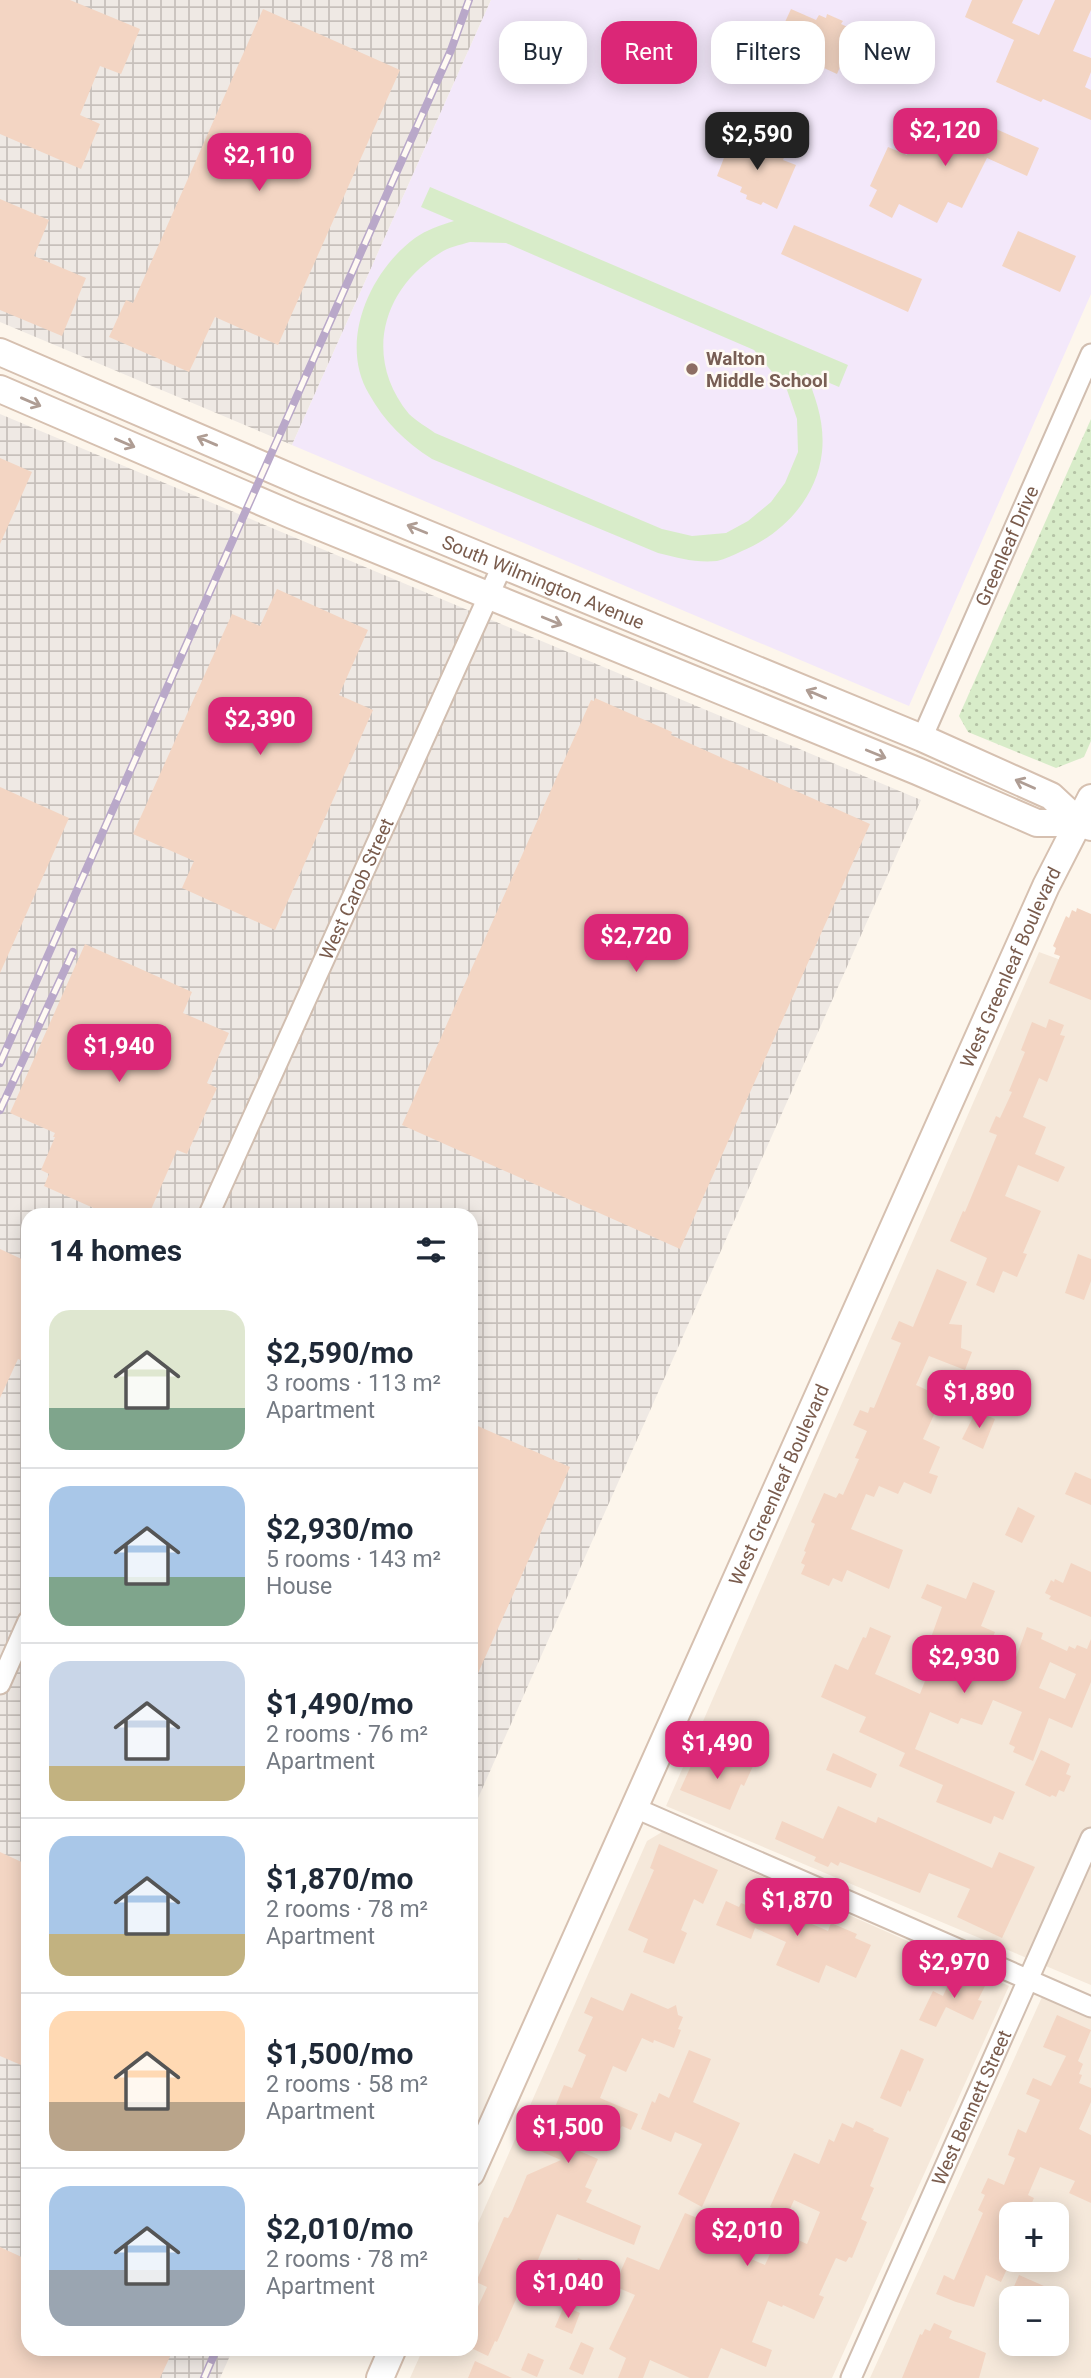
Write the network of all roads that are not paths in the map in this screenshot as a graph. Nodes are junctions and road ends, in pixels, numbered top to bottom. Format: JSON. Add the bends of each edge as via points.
{"nodes":[{"id":1,"x":0,"y":352,"type":"edge"},
{"id":2,"x":1091,"y":354,"type":"edge"},
{"id":3,"x":0,"y":389,"type":"edge"},
{"id":4,"x":503,"y":564,"type":"junction"},
{"id":5,"x":489,"y":596,"type":"junction"},
{"id":6,"x":922,"y":738,"type":"junction"},
{"id":7,"x":1091,"y":798,"type":"edge"},
{"id":8,"x":1085,"y":825,"type":"edge"},
{"id":9,"x":212,"y":1208,"type":"edge"},
{"id":10,"x":21,"y":1637,"type":"edge"},
{"id":11,"x":0,"y":1684,"type":"edge"},
{"id":12,"x":634,"y":1807,"type":"junction"},
{"id":13,"x":1091,"y":1838,"type":"edge"},
{"id":14,"x":1028,"y":1980,"type":"junction"},
{"id":15,"x":1091,"y":2007,"type":"edge"},
{"id":16,"x":478,"y":2157,"type":"edge"},
{"id":17,"x":390,"y":2356,"type":"edge"},
{"id":18,"x":380,"y":2378,"type":"edge"},
{"id":19,"x":851,"y":2378,"type":"edge"}],
"edges":[{"from":4,"to":1,"type":"main road","name":"South Wilmington Avenue","one_way":true},
{"from":2,"to":6,"type":"street","name":"Greenleaf Drive"},
{"from":3,"to":5,"type":"main road","name":"South Wilmington Avenue","one_way":true},
{"from":4,"to":5,"type":"street","name":"West Carob Street"},
{"from":6,"to":4,"type":"main road","name":"South Wilmington Avenue","one_way":true},
{"from":5,"to":8,"type":"main road","name":"South Wilmington Avenue","one_way":true,"via":[[1037,823]]},
{"from":5,"to":9,"type":"street","name":"West Carob Street"},
{"from":8,"to":6,"type":"main road","name":"South Wilmington Avenue","one_way":true,"via":[[1051,796]]},
{"from":7,"to":8,"type":"main road","name":"West Greenleaf Boulevard"},
{"from":8,"to":12,"type":"main road","name":"West Greenleaf Boulevard","via":[[1046,886]]},
{"from":10,"to":11,"type":"street"},
{"from":12,"to":14,"type":"street"},
{"from":12,"to":16,"type":"main road","name":"West Greenleaf Boulevard"},
{"from":13,"to":14,"type":"street","name":"West Bennett Street"},
{"from":14,"to":15,"type":"street"},
{"from":14,"to":19,"type":"street","name":"West Bennett Street"},
{"from":17,"to":18,"type":"main road"}]}
